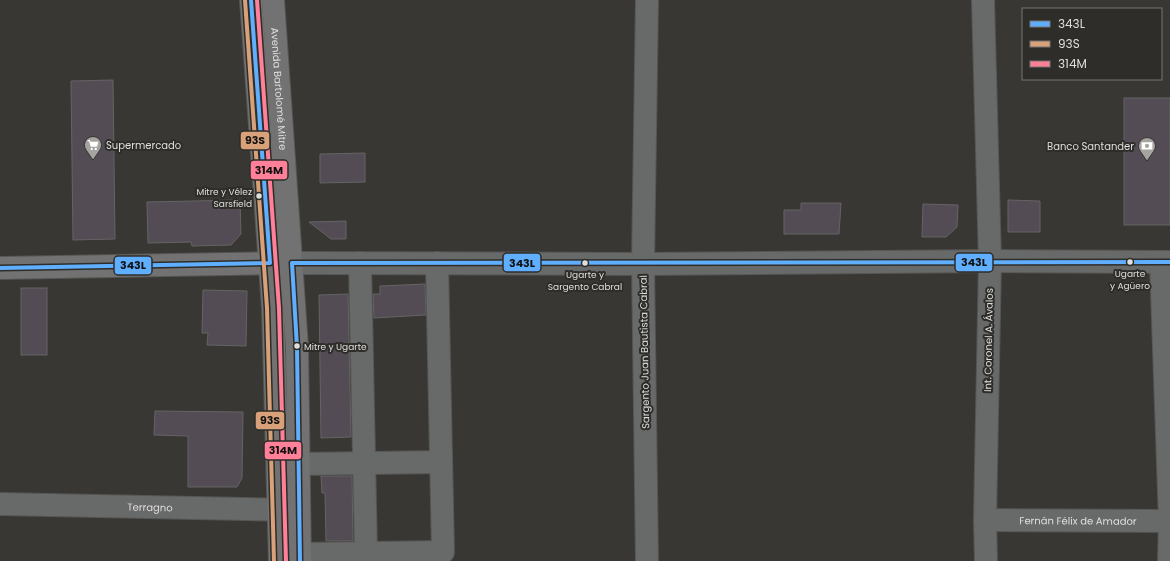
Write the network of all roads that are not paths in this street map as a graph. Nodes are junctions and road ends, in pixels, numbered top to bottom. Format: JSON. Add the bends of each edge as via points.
{"nodes":[{"id":1,"x":251,"y":0,"type":"edge"},
{"id":2,"x":273,"y":0,"type":"edge"},
{"id":3,"x":647,"y":0,"type":"edge"},
{"id":4,"x":983,"y":0,"type":"edge"},
{"id":5,"x":990,"y":260,"type":"junction"},
{"id":6,"x":1165,"y":262,"type":"edge"},
{"id":7,"x":270,"y":263,"type":"junction"},
{"id":8,"x":292,"y":263,"type":"junction"},
{"id":9,"x":360,"y":263,"type":"junction"},
{"id":10,"x":437,"y":263,"type":"junction"},
{"id":11,"x":643,"y":264,"type":"junction"},
{"id":12,"x":0,"y":268,"type":"edge"},
{"id":13,"x":441,"y":462,"type":"junction"},
{"id":14,"x":364,"y":463,"type":"junction"},
{"id":15,"x":300,"y":464,"type":"junction"},
{"id":16,"x":0,"y":504,"type":"edge"},
{"id":17,"x":289,"y":510,"type":"junction"},
{"id":18,"x":985,"y":520,"type":"junction"},
{"id":19,"x":1170,"y":521,"type":"edge"},
{"id":20,"x":366,"y":553,"type":"junction"},
{"id":21,"x":443,"y":556,"type":"edge"},
{"id":22,"x":293,"y":559,"type":"edge"},
{"id":23,"x":647,"y":561,"type":"edge"},
{"id":24,"x":986,"y":561,"type":"edge"},
{"id":25,"x":1169,"y":561,"type":"edge"}],
"edges":[{"from":1,"to":7,"type":"main road","name":"Avenida Bartolomé Mitre"},
{"from":2,"to":8,"type":"main road","name":"Avenida Bartolomé Mitre"},
{"from":3,"to":11,"type":"street","name":"Sargento Juan Bautista Cabral"},
{"from":4,"to":5,"type":"street","name":"Int. Coronel A. Ávalos"},
{"from":5,"to":6,"type":"street"},
{"from":5,"to":11,"type":"street"},
{"from":5,"to":18,"type":"street","name":"Int. Coronel A. Ávalos"},
{"from":6,"to":19,"type":"street"},
{"from":7,"to":8,"type":"main road"},
{"from":7,"to":12,"type":"main road"},
{"from":7,"to":17,"type":"main road","name":"Avenida Bartolomé Mitre"},
{"from":8,"to":9,"type":"street"},
{"from":8,"to":15,"type":"main road","name":"Avenida Bartolomé Mitre"},
{"from":9,"to":10,"type":"street"},
{"from":9,"to":14,"type":"street"},
{"from":10,"to":11,"type":"street"},
{"from":10,"to":13,"type":"street"},
{"from":11,"to":23,"type":"street","name":"Sargento Juan Bautista Cabral"},
{"from":13,"to":14,"type":"street"},
{"from":13,"to":21,"type":"street"},
{"from":14,"to":15,"type":"street"},
{"from":14,"to":20,"type":"street"},
{"from":15,"to":17,"type":"main road","name":"Avenida Bartolomé Mitre"},
{"from":16,"to":17,"type":"street","name":"Terragno"},
{"from":17,"to":22,"type":"main road","name":"Avenida Bartolomé Mitre"},
{"from":18,"to":19,"type":"street","name":"Fernán Félix de Amador"},
{"from":18,"to":24,"type":"street","name":"Int. Coronel A. Ávalos"},
{"from":19,"to":25,"type":"street"},
{"from":20,"to":21,"type":"street"},
{"from":20,"to":22,"type":"street"}]}
